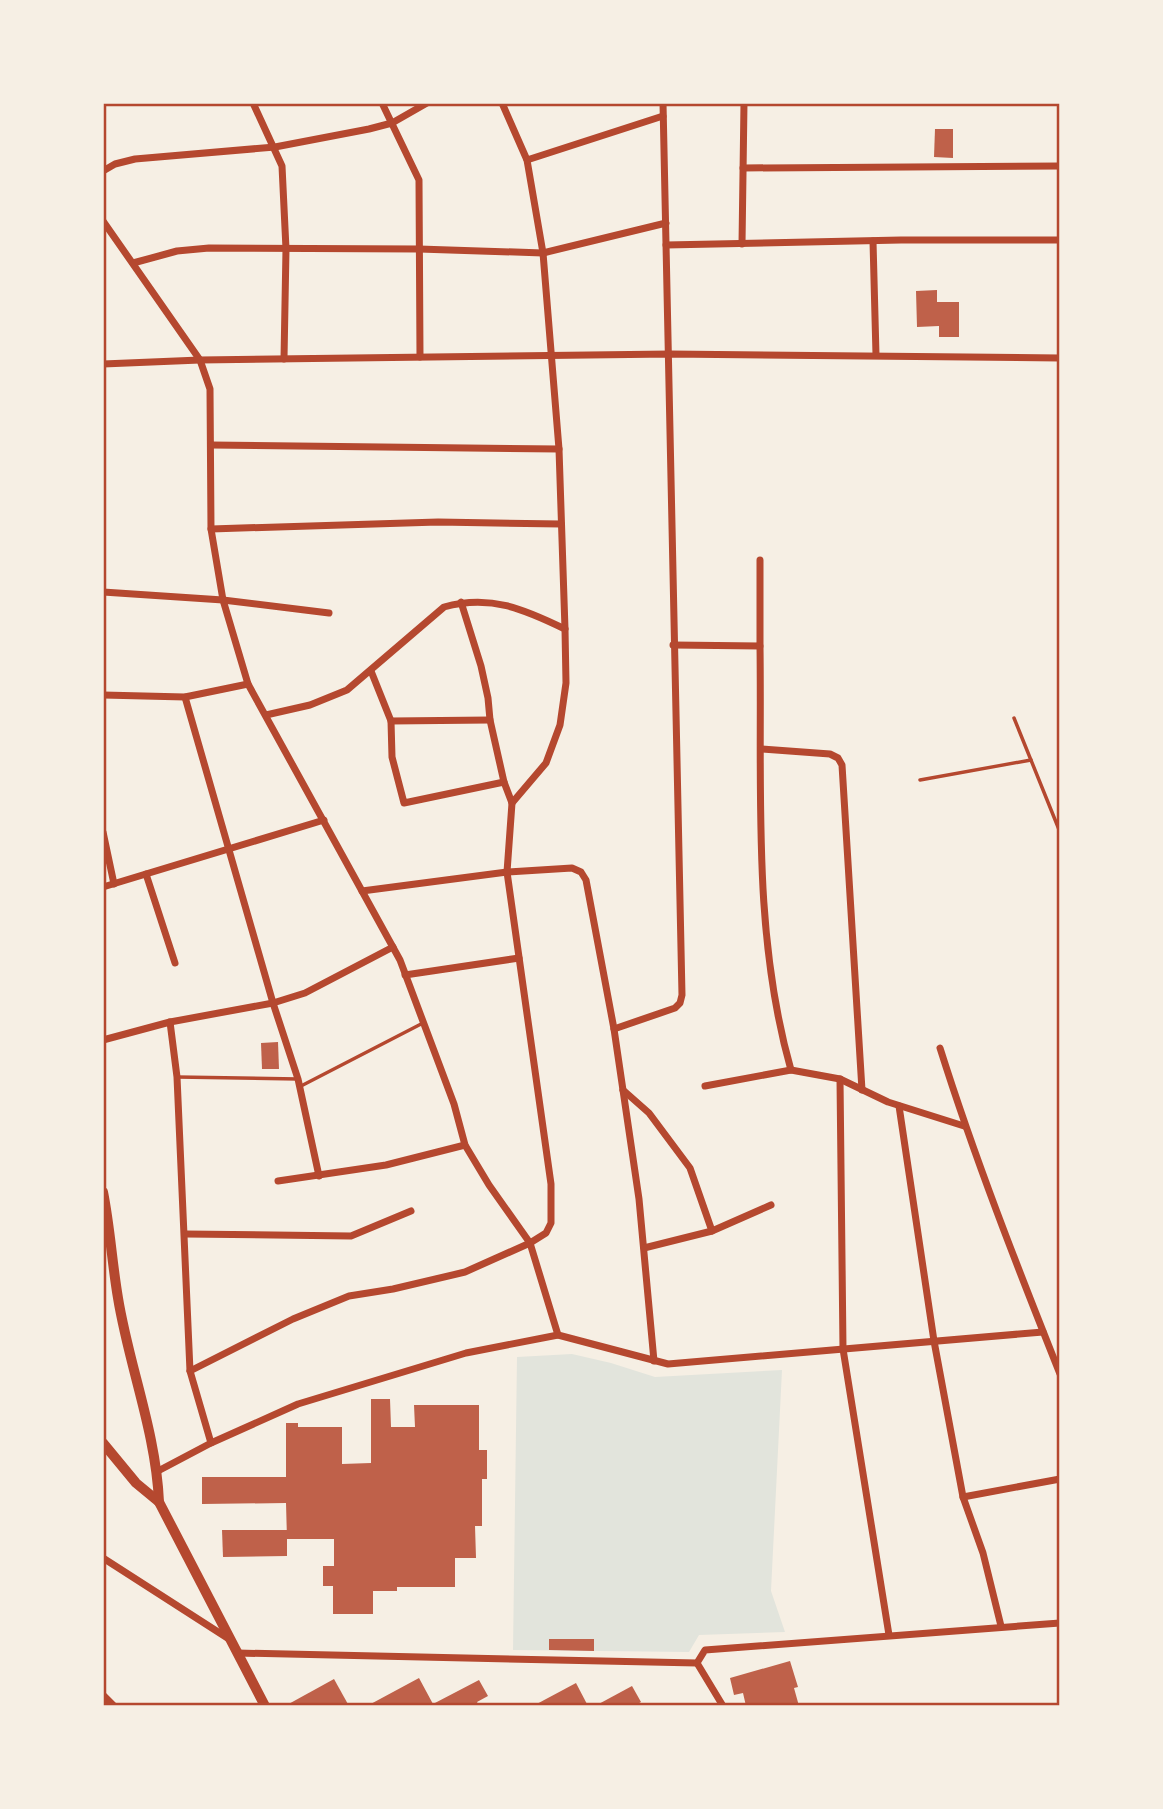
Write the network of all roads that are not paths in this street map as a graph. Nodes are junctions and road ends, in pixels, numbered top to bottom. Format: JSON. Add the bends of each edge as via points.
{"nodes":[{"id":1,"x":253,"y":103,"type":"edge"},
{"id":2,"x":382,"y":103,"type":"edge"},
{"id":3,"x":427,"y":103,"type":"edge"},
{"id":4,"x":502,"y":103,"type":"edge"},
{"id":5,"x":663,"y":103,"type":"edge"},
{"id":6,"x":744,"y":103,"type":"edge"},
{"id":7,"x":663,"y":116,"type":"junction"},
{"id":8,"x":392,"y":123,"type":"junction"},
{"id":9,"x":275,"y":147,"type":"junction"},
{"id":10,"x":527,"y":160,"type":"junction"},
{"id":11,"x":1060,"y":166,"type":"edge"},
{"id":12,"x":743,"y":168,"type":"junction"},
{"id":13,"x":103,"y":171,"type":"edge"},
{"id":14,"x":103,"y":221,"type":"edge"},
{"id":15,"x":666,"y":223,"type":"junction"},
{"id":16,"x":1060,"y":240,"type":"edge"},
{"id":17,"x":873,"y":241,"type":"junction"},
{"id":18,"x":742,"y":244,"type":"junction"},
{"id":19,"x":666,"y":246,"type":"junction"},
{"id":20,"x":286,"y":249,"type":"junction"},
{"id":21,"x":419,"y":249,"type":"junction"},
{"id":22,"x":543,"y":253,"type":"junction"},
{"id":23,"x":133,"y":263,"type":"junction"},
{"id":24,"x":670,"y":354,"type":"junction"},
{"id":25,"x":552,"y":355,"type":"junction"},
{"id":26,"x":876,"y":355,"type":"junction"},
{"id":27,"x":420,"y":357,"type":"junction"},
{"id":28,"x":1060,"y":358,"type":"edge"},
{"id":29,"x":284,"y":359,"type":"junction"},
{"id":30,"x":200,"y":360,"type":"junction"},
{"id":31,"x":103,"y":364,"type":"edge"},
{"id":32,"x":211,"y":445,"type":"junction"},
{"id":33,"x":559,"y":449,"type":"junction"},
{"id":34,"x":561,"y":524,"type":"junction"},
{"id":35,"x":211,"y":530,"type":"junction"},
{"id":36,"x":760,"y":560,"type":"dead end"},
{"id":37,"x":103,"y":592,"type":"edge"},
{"id":38,"x":223,"y":600,"type":"junction"},
{"id":39,"x":461,"y":602,"type":"junction"},
{"id":40,"x":329,"y":613,"type":"dead end"},
{"id":41,"x":565,"y":629,"type":"junction"},
{"id":42,"x":673,"y":645,"type":"junction"},
{"id":43,"x":760,"y":646,"type":"junction"},
{"id":44,"x":370,"y":671,"type":"junction"},
{"id":45,"x":248,"y":684,"type":"junction"},
{"id":46,"x":103,"y":695,"type":"edge"},
{"id":47,"x":185,"y":697,"type":"junction"},
{"id":48,"x":266,"y":715,"type":"junction"},
{"id":49,"x":1014,"y":718,"type":"dead end"},
{"id":50,"x":490,"y":720,"type":"junction"},
{"id":51,"x":391,"y":721,"type":"junction"},
{"id":52,"x":761,"y":749,"type":"junction"},
{"id":53,"x":1031,"y":760,"type":"junction"},
{"id":54,"x":920,"y":780,"type":"dead end"},
{"id":55,"x":504,"y":782,"type":"junction"},
{"id":56,"x":512,"y":803,"type":"junction"},
{"id":57,"x":324,"y":820,"type":"junction"},
{"id":58,"x":103,"y":832,"type":"edge"},
{"id":59,"x":1060,"y":832,"type":"edge"},
{"id":60,"x":228,"y":849,"type":"junction"},
{"id":61,"x":507,"y":872,"type":"junction"},
{"id":62,"x":146,"y":874,"type":"junction"},
{"id":63,"x":114,"y":884,"type":"junction"},
{"id":64,"x":103,"y":887,"type":"edge"},
{"id":65,"x":362,"y":891,"type":"junction"},
{"id":66,"x":393,"y":947,"type":"junction"},
{"id":67,"x":519,"y":958,"type":"junction"},
{"id":68,"x":175,"y":963,"type":"dead end"},
{"id":69,"x":405,"y":975,"type":"junction"},
{"id":70,"x":273,"y":1003,"type":"junction"},
{"id":71,"x":170,"y":1022,"type":"junction"},
{"id":72,"x":424,"y":1024,"type":"junction"},
{"id":73,"x":614,"y":1029,"type":"junction"},
{"id":74,"x":104,"y":1037,"type":"edge"},
{"id":75,"x":940,"y":1048,"type":"dead end"},
{"id":76,"x":791,"y":1070,"type":"junction"},
{"id":77,"x":177,"y":1077,"type":"junction"},
{"id":78,"x":840,"y":1079,"type":"junction"},
{"id":79,"x":299,"y":1083,"type":"junction"},
{"id":80,"x":705,"y":1086,"type":"dead end"},
{"id":81,"x":623,"y":1090,"type":"junction"},
{"id":82,"x":862,"y":1090,"type":"junction"},
{"id":83,"x":900,"y":1106,"type":"junction"},
{"id":84,"x":964,"y":1126,"type":"junction"},
{"id":85,"x":465,"y":1145,"type":"junction"},
{"id":86,"x":319,"y":1175,"type":"junction"},
{"id":87,"x":278,"y":1181,"type":"dead end"},
{"id":88,"x":103,"y":1192,"type":"edge"},
{"id":89,"x":771,"y":1206,"type":"dead end"},
{"id":90,"x":411,"y":1211,"type":"dead end"},
{"id":91,"x":712,"y":1231,"type":"junction"},
{"id":92,"x":185,"y":1234,"type":"junction"},
{"id":93,"x":530,"y":1243,"type":"junction"},
{"id":94,"x":644,"y":1248,"type":"junction"},
{"id":95,"x":1043,"y":1332,"type":"junction"},
{"id":96,"x":558,"y":1335,"type":"junction"},
{"id":97,"x":934,"y":1341,"type":"junction"},
{"id":98,"x":843,"y":1349,"type":"junction"},
{"id":99,"x":653,"y":1360,"type":"junction"},
{"id":100,"x":190,"y":1371,"type":"junction"},
{"id":101,"x":1060,"y":1374,"type":"edge"},
{"id":102,"x":103,"y":1443,"type":"edge"},
{"id":103,"x":211,"y":1443,"type":"junction"},
{"id":104,"x":158,"y":1471,"type":"junction"},
{"id":105,"x":1060,"y":1479,"type":"edge"},
{"id":106,"x":963,"y":1497,"type":"junction"},
{"id":107,"x":159,"y":1502,"type":"junction"},
{"id":108,"x":103,"y":1558,"type":"edge"},
{"id":109,"x":1060,"y":1623,"type":"edge"},
{"id":110,"x":1001,"y":1626,"type":"junction"},
{"id":111,"x":889,"y":1635,"type":"junction"},
{"id":112,"x":229,"y":1640,"type":"junction"},
{"id":113,"x":237,"y":1653,"type":"junction"},
{"id":114,"x":697,"y":1663,"type":"junction"},
{"id":115,"x":103,"y":1695,"type":"edge"},
{"id":116,"x":114,"y":1706,"type":"edge"},
{"id":117,"x":265,"y":1706,"type":"edge"},
{"id":118,"x":723,"y":1706,"type":"edge"}],
"edges":[{"from":1,"to":9,"type":"street"},
{"from":2,"to":8,"type":"street"},
{"from":3,"to":8,"type":"street"},
{"from":4,"to":10,"type":"street"},
{"from":5,"to":7,"type":"street"},
{"from":6,"to":12,"type":"street"},
{"from":7,"to":10,"type":"street"},
{"from":7,"to":15,"type":"street"},
{"from":8,"to":9,"type":"street"},
{"from":8,"to":21,"type":"street","via":[[419,180]]},
{"from":9,"to":13,"type":"street","via":[[135,159]]},
{"from":9,"to":20,"type":"street","via":[[282,166]]},
{"from":10,"to":22,"type":"street"},
{"from":11,"to":12,"type":"street"},
{"from":12,"to":18,"type":"street"},
{"from":14,"to":23,"type":"street"},
{"from":15,"to":19,"type":"street"},
{"from":15,"to":22,"type":"street"},
{"from":16,"to":17,"type":"street"},
{"from":17,"to":18,"type":"street"},
{"from":17,"to":26,"type":"street"},
{"from":18,"to":19,"type":"street"},
{"from":19,"to":24,"type":"street"},
{"from":20,"to":21,"type":"street"},
{"from":20,"to":23,"type":"street","via":[[177,251]]},
{"from":20,"to":29,"type":"street"},
{"from":21,"to":22,"type":"street"},
{"from":21,"to":27,"type":"street"},
{"from":22,"to":25,"type":"street"},
{"from":23,"to":30,"type":"street"},
{"from":24,"to":25,"type":"street"},
{"from":24,"to":26,"type":"street"},
{"from":24,"to":42,"type":"street"},
{"from":25,"to":27,"type":"street"},
{"from":25,"to":33,"type":"street"},
{"from":26,"to":28,"type":"street"},
{"from":27,"to":29,"type":"street"},
{"from":29,"to":30,"type":"street"},
{"from":30,"to":31,"type":"street"},
{"from":30,"to":32,"type":"street","via":[[210,389]]},
{"from":32,"to":33,"type":"street"},
{"from":32,"to":35,"type":"street"},
{"from":33,"to":34,"type":"street"},
{"from":34,"to":35,"type":"street","via":[[438,522]]},
{"from":34,"to":41,"type":"street"},
{"from":35,"to":38,"type":"street"},
{"from":36,"to":43,"type":"street"},
{"from":37,"to":38,"type":"street"},
{"from":38,"to":40,"type":"street"},
{"from":38,"to":45,"type":"street"},
{"from":39,"to":41,"type":"street","via":[[504,603]]},
{"from":39,"to":44,"type":"street","via":[[436,613]]},
{"from":39,"to":50,"type":"street","via":[[481,666]]},
{"from":41,"to":56,"type":"street","via":[[566,683],[560,725],[546,763]]},
{"from":42,"to":43,"type":"street"},
{"from":42,"to":73,"type":"street","via":[[682,995],[675,1008]]},
{"from":43,"to":52,"type":"street"},
{"from":44,"to":48,"type":"street","via":[[347,690]]},
{"from":44,"to":51,"type":"street"},
{"from":45,"to":47,"type":"street"},
{"from":45,"to":48,"type":"street"},
{"from":46,"to":47,"type":"street"},
{"from":47,"to":60,"type":"street"},
{"from":48,"to":57,"type":"street"},
{"from":49,"to":53,"type":"lane"},
{"from":50,"to":51,"type":"street"},
{"from":50,"to":55,"type":"street"},
{"from":51,"to":55,"type":"street","via":[[392,757],[404,803]]},
{"from":52,"to":76,"type":"street","via":[[764,915],[779,1027]]},
{"from":52,"to":82,"type":"street","via":[[830,754],[842,765]]},
{"from":53,"to":54,"type":"lane"},
{"from":53,"to":59,"type":"lane"},
{"from":55,"to":56,"type":"street"},
{"from":56,"to":61,"type":"street"},
{"from":57,"to":60,"type":"street"},
{"from":57,"to":65,"type":"street"},
{"from":58,"to":63,"type":"street"},
{"from":60,"to":62,"type":"street"},
{"from":60,"to":70,"type":"street"},
{"from":61,"to":65,"type":"street"},
{"from":61,"to":67,"type":"street"},
{"from":61,"to":73,"type":"street","via":[[572,868],[581,872]]},
{"from":62,"to":63,"type":"street"},
{"from":62,"to":68,"type":"street"},
{"from":63,"to":64,"type":"street"},
{"from":65,"to":66,"type":"street"},
{"from":66,"to":69,"type":"street"},
{"from":66,"to":70,"type":"street","via":[[305,993]]},
{"from":67,"to":69,"type":"street"},
{"from":67,"to":93,"type":"street","via":[[553,1205],[546,1233]]},
{"from":69,"to":72,"type":"street"},
{"from":70,"to":71,"type":"street"},
{"from":70,"to":79,"type":"street"},
{"from":71,"to":74,"type":"street"},
{"from":71,"to":77,"type":"street"},
{"from":72,"to":79,"type":"lane"},
{"from":72,"to":85,"type":"street"},
{"from":73,"to":81,"type":"street"},
{"from":75,"to":84,"type":"street"},
{"from":76,"to":78,"type":"street"},
{"from":76,"to":80,"type":"street"},
{"from":77,"to":79,"type":"lane"},
{"from":77,"to":92,"type":"street"},
{"from":78,"to":82,"type":"street"},
{"from":78,"to":98,"type":"street"},
{"from":79,"to":86,"type":"street"},
{"from":81,"to":91,"type":"street","via":[[649,1113],[690,1168]]},
{"from":81,"to":94,"type":"street"},
{"from":82,"to":83,"type":"street"},
{"from":83,"to":84,"type":"street"},
{"from":83,"to":97,"type":"street"},
{"from":84,"to":95,"type":"street"},
{"from":85,"to":86,"type":"street","via":[[386,1165]]},
{"from":85,"to":93,"type":"street"},
{"from":86,"to":87,"type":"street"},
{"from":88,"to":104,"type":"street","via":[[118,1298]]},
{"from":89,"to":91,"type":"street"},
{"from":90,"to":92,"type":"street","via":[[351,1236]]},
{"from":91,"to":94,"type":"street"},
{"from":92,"to":100,"type":"street"},
{"from":93,"to":96,"type":"street"},
{"from":93,"to":100,"type":"street","via":[[465,1272],[349,1296]]},
{"from":94,"to":99,"type":"street"},
{"from":95,"to":97,"type":"street"},
{"from":95,"to":101,"type":"street"},
{"from":96,"to":99,"type":"street"},
{"from":96,"to":103,"type":"street","via":[[466,1353],[298,1404]]},
{"from":97,"to":98,"type":"street"},
{"from":97,"to":106,"type":"street"},
{"from":98,"to":99,"type":"street","via":[[668,1364]]},
{"from":98,"to":111,"type":"street"},
{"from":100,"to":103,"type":"street"},
{"from":102,"to":107,"type":"street","via":[[136,1483]]},
{"from":103,"to":104,"type":"street"},
{"from":104,"to":107,"type":"street"},
{"from":105,"to":106,"type":"street"},
{"from":106,"to":110,"type":"street"},
{"from":107,"to":112,"type":"street"},
{"from":108,"to":112,"type":"street"},
{"from":109,"to":110,"type":"street"},
{"from":110,"to":111,"type":"street"},
{"from":111,"to":114,"type":"street","via":[[705,1650]]},
{"from":112,"to":113,"type":"street"},
{"from":113,"to":114,"type":"street"},
{"from":113,"to":117,"type":"street"},
{"from":114,"to":118,"type":"street"},
{"from":115,"to":116,"type":"street"}]}
